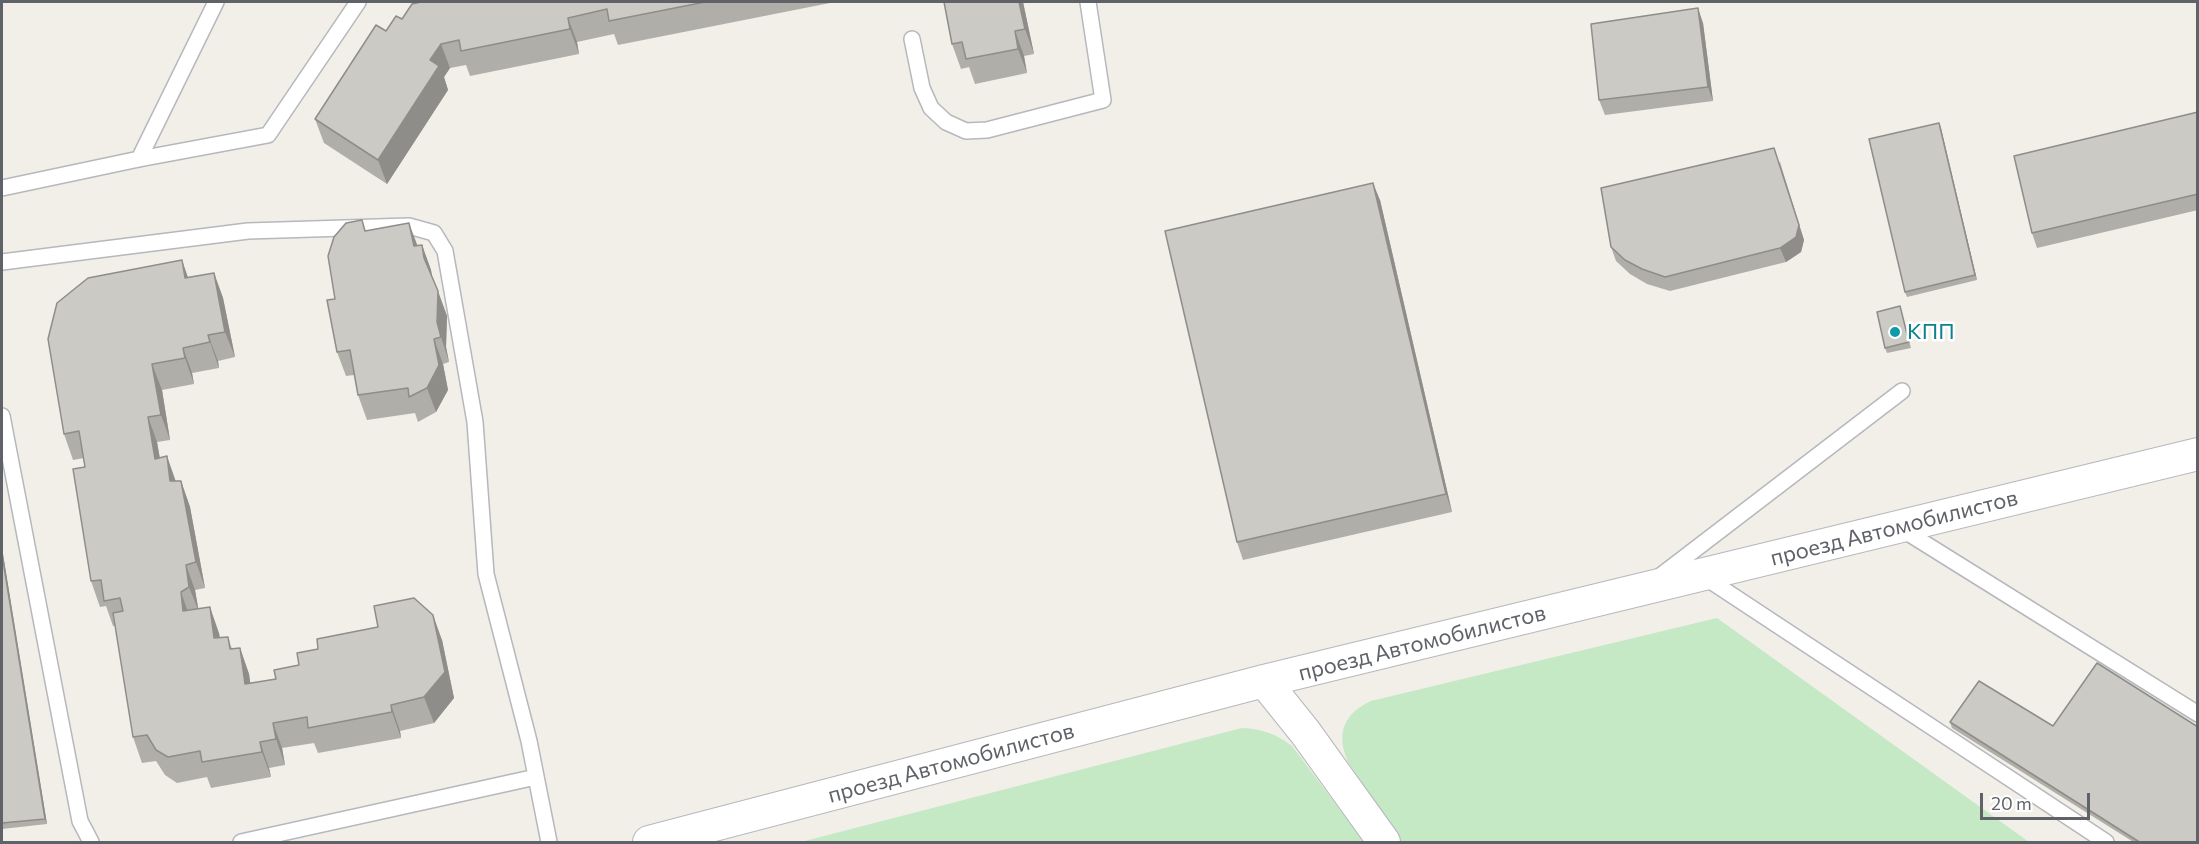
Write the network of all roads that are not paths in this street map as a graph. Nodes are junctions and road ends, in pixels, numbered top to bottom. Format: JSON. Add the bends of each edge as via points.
{"nodes":[{"id":1,"x":216,"y":2,"type":"edge"},
{"id":2,"x":358,"y":2,"type":"edge"},
{"id":3,"x":1088,"y":2,"type":"edge"},
{"id":4,"x":912,"y":39,"type":"dead end"},
{"id":5,"x":139,"y":159,"type":"junction"},
{"id":6,"x":2,"y":188,"type":"edge"},
{"id":7,"x":2,"y":262,"type":"edge"},
{"id":8,"x":1902,"y":391,"type":"dead end"},
{"id":9,"x":2,"y":416,"type":"edge"},
{"id":10,"x":2198,"y":454,"type":"edge"},
{"id":11,"x":1898,"y":527,"type":"junction"},
{"id":12,"x":1703,"y":576,"type":"junction"},
{"id":13,"x":1642,"y":590,"type":"junction"},
{"id":14,"x":1264,"y":681,"type":"junction"},
{"id":15,"x":2198,"y":714,"type":"edge"},
{"id":16,"x":536,"y":777,"type":"junction"},
{"id":17,"x":91,"y":843,"type":"edge"},
{"id":18,"x":241,"y":843,"type":"edge"},
{"id":19,"x":549,"y":843,"type":"edge"},
{"id":20,"x":649,"y":843,"type":"edge"},
{"id":21,"x":1384,"y":843,"type":"edge"},
{"id":22,"x":2106,"y":843,"type":"edge"}],
"edges":[{"from":1,"to":5,"type":"lane"},
{"from":2,"to":5,"type":"lane","via":[[268,135]]},
{"from":3,"to":4,"type":"lane","via":[[1103,100],[987,130],[966,131],[946,122],[931,108],[922,88]]},
{"from":5,"to":6,"type":"lane"},
{"from":7,"to":16,"type":"lane","via":[[248,231],[409,226],[434,233],[445,251],[476,422],[486,574]]},
{"from":8,"to":13,"type":"lane"},
{"from":9,"to":17,"type":"lane","via":[[80,821]]},
{"from":10,"to":11,"type":"street","name":"проезд Автомобилистов"},
{"from":11,"to":12,"type":"street","name":"проезд Автомобилистов"},
{"from":11,"to":15,"type":"lane"},
{"from":12,"to":13,"type":"street","name":"проезд Автомобилистов"},
{"from":12,"to":22,"type":"lane"},
{"from":13,"to":14,"type":"street","name":"проезд Автомобилистов"},
{"from":14,"to":20,"type":"street","name":"проезд Автомобилистов"},
{"from":14,"to":21,"type":"street"},
{"from":16,"to":18,"type":"lane"},
{"from":16,"to":19,"type":"lane"}]}
